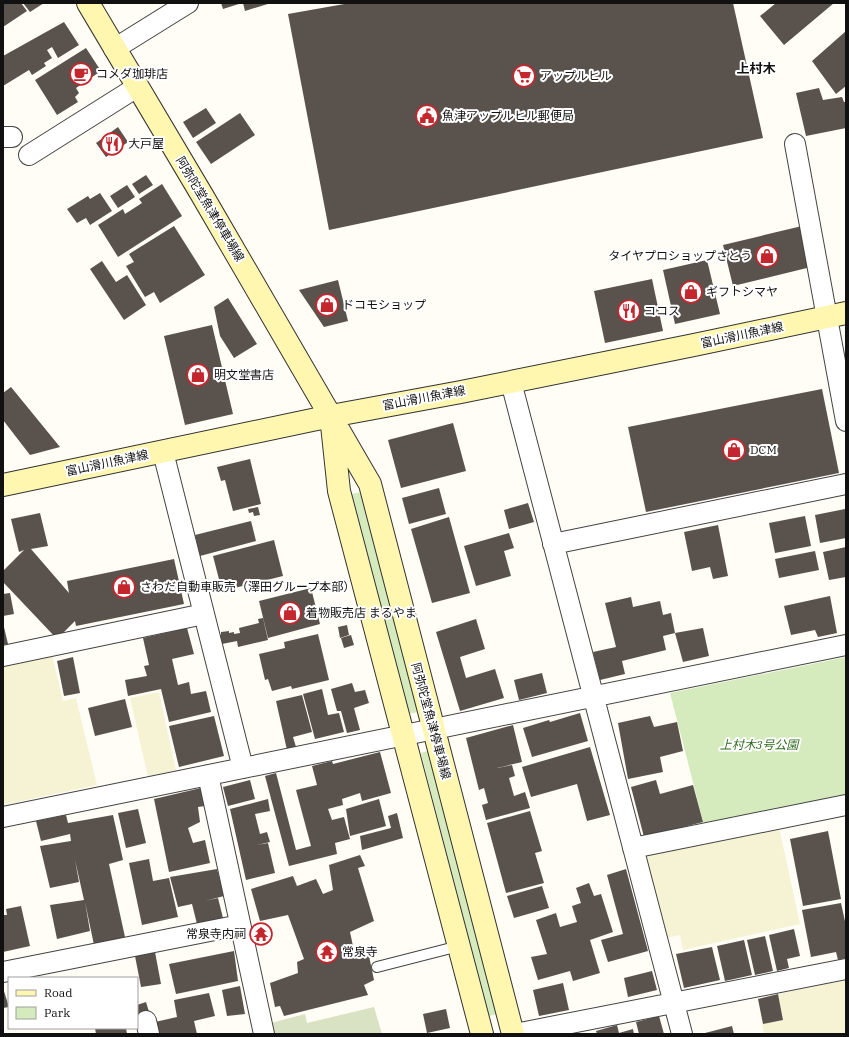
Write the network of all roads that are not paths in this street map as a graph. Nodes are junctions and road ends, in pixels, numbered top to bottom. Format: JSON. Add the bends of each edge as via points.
{"nodes":[{"id":1,"x":88,"y":3,"type":"edge"},
{"id":2,"x":188,"y":3,"type":"edge"},
{"id":3,"x":114,"y":49,"type":"junction"},
{"id":4,"x":137,"y":87,"type":"junction"},
{"id":5,"x":795,"y":144,"type":"dead end"},
{"id":6,"x":29,"y":156,"type":"dead end"},
{"id":7,"x":836,"y":315,"type":"edge"},
{"id":8,"x":511,"y":382,"type":"junction"},
{"id":9,"x":331,"y":416,"type":"junction"},
{"id":10,"x":846,"y":421,"type":"edge"},
{"id":11,"x":163,"y":452,"type":"junction"},
{"id":12,"x":846,"y":484,"type":"edge"},
{"id":13,"x":3,"y":486,"type":"edge"},
{"id":14,"x":553,"y":544,"type":"junction"},
{"id":15,"x":204,"y":614,"type":"junction"},
{"id":16,"x":846,"y":645,"type":"edge"},
{"id":17,"x":3,"y":656,"type":"edge"},
{"id":18,"x":593,"y":696,"type":"junction"},
{"id":19,"x":433,"y":729,"type":"junction"},
{"id":20,"x":403,"y":735,"type":"junction"},
{"id":21,"x":243,"y":768,"type":"junction"},
{"id":22,"x":208,"y":775,"type":"junction"},
{"id":23,"x":846,"y":805,"type":"edge"},
{"id":24,"x":3,"y":818,"type":"edge"},
{"id":25,"x":633,"y":848,"type":"junction"},
{"id":26,"x":240,"y":925,"type":"junction"},
{"id":27,"x":459,"y":946,"type":"junction"},
{"id":28,"x":377,"y":967,"type":"dead end"},
{"id":29,"x":846,"y":969,"type":"edge"},
{"id":30,"x":3,"y":972,"type":"edge"},
{"id":31,"x":674,"y":1003,"type":"junction"},
{"id":32,"x":264,"y":1034,"type":"edge"},
{"id":33,"x":482,"y":1034,"type":"edge"},
{"id":34,"x":514,"y":1034,"type":"edge"},
{"id":35,"x":682,"y":1034,"type":"edge"}],
"edges":[{"from":1,"to":3,"type":"main road","name":"阿弥陀堂魚津停車場線"},
{"from":2,"to":3,"type":"street"},
{"from":3,"to":4,"type":"main road","name":"阿弥陀堂魚津停車場線"},
{"from":4,"to":6,"type":"street"},
{"from":4,"to":9,"type":"main road","name":"阿弥陀堂魚津停車場線"},
{"from":5,"to":7,"type":"street"},
{"from":7,"to":8,"type":"main road","name":"富山滑川魚津線"},
{"from":7,"to":10,"type":"street"},
{"from":8,"to":9,"type":"main road","name":"富山滑川魚津線"},
{"from":8,"to":14,"type":"street"},
{"from":9,"to":11,"type":"main road","name":"富山滑川魚津線"},
{"from":9,"to":19,"type":"main road","name":"阿弥陀堂魚津停車場線","via":[[370,484]]},
{"from":9,"to":20,"type":"main road","name":"阿弥陀堂魚津停車場線","via":[[339,491]]},
{"from":11,"to":13,"type":"main road","name":"富山滑川魚津線"},
{"from":11,"to":15,"type":"street"},
{"from":12,"to":14,"type":"street"},
{"from":14,"to":18,"type":"street"},
{"from":15,"to":17,"type":"street"},
{"from":15,"to":21,"type":"street"},
{"from":16,"to":18,"type":"street"},
{"from":18,"to":19,"type":"street"},
{"from":18,"to":25,"type":"street"},
{"from":19,"to":20,"type":"street"},
{"from":19,"to":34,"type":"main road","name":"阿弥陀堂魚津停車場線"},
{"from":20,"to":21,"type":"street"},
{"from":20,"to":27,"type":"main road","name":"阿弥陀堂魚津停車場線"},
{"from":21,"to":22,"type":"street"},
{"from":22,"to":24,"type":"street"},
{"from":22,"to":26,"type":"street"},
{"from":23,"to":25,"type":"street"},
{"from":25,"to":31,"type":"street"},
{"from":26,"to":30,"type":"street"},
{"from":26,"to":32,"type":"street"},
{"from":27,"to":28,"type":"lane"},
{"from":27,"to":33,"type":"main road","name":"阿弥陀堂魚津停車場線"},
{"from":29,"to":31,"type":"street"},
{"from":31,"to":34,"type":"street"},
{"from":31,"to":35,"type":"street"}]}
